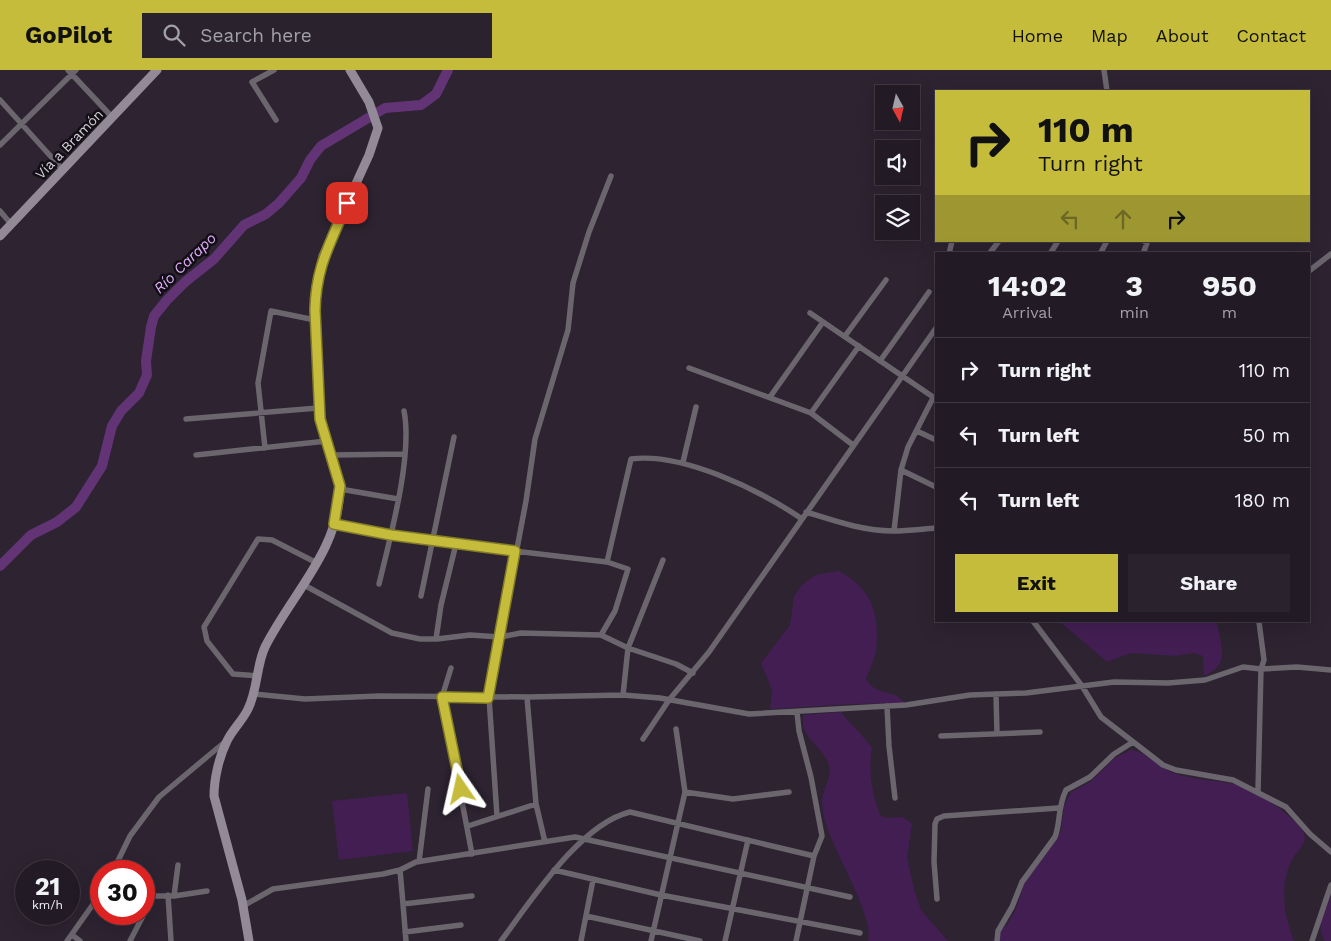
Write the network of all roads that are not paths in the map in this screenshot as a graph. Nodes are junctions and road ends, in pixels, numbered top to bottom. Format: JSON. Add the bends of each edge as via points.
{"nodes":[{"id":1,"x":157,"y":70,"type":"edge"},
{"id":2,"x":274,"y":70,"type":"edge"},
{"id":3,"x":350,"y":70,"type":"edge"},
{"id":4,"x":1104,"y":70,"type":"edge"},
{"id":5,"x":72,"y":71,"type":"edge"},
{"id":6,"x":1107,"y":90,"type":"edge"},
{"id":7,"x":0,"y":100,"type":"edge"},
{"id":8,"x":113,"y":118,"type":"junction"},
{"id":9,"x":276,"y":120,"type":"dead end"},
{"id":10,"x":22,"y":124,"type":"junction"},
{"id":11,"x":0,"y":145,"type":"edge"},
{"id":12,"x":64,"y":170,"type":"junction"},
{"id":13,"x":611,"y":176,"type":"dead end"},
{"id":14,"x":0,"y":211,"type":"edge"},
{"id":15,"x":11,"y":224,"type":"junction"},
{"id":16,"x":0,"y":236,"type":"edge"},
{"id":17,"x":998,"y":242,"type":"edge"},
{"id":18,"x":991,"y":252,"type":"edge"},
{"id":19,"x":1331,"y":254,"type":"edge"},
{"id":20,"x":1310,"y":270,"type":"edge"},
{"id":21,"x":886,"y":280,"type":"dead end"},
{"id":22,"x":929,"y":292,"type":"dead end"},
{"id":23,"x":810,"y":313,"type":"dead end"},
{"id":24,"x":315,"y":320,"type":"junction"},
{"id":25,"x":824,"y":322,"type":"junction"},
{"id":26,"x":935,"y":329,"type":"edge"},
{"id":27,"x":845,"y":336,"type":"junction"},
{"id":28,"x":859,"y":346,"type":"junction"},
{"id":29,"x":880,"y":361,"type":"junction"},
{"id":30,"x":689,"y":368,"type":"dead end"},
{"id":31,"x":902,"y":376,"type":"junction"},
{"id":32,"x":770,"y":397,"type":"junction"},
{"id":33,"x":935,"y":399,"type":"edge"},
{"id":34,"x":696,"y":407,"type":"dead end"},
{"id":35,"x":318,"y":408,"type":"junction"},
{"id":36,"x":404,"y":411,"type":"dead end"},
{"id":37,"x":261,"y":412,"type":"junction"},
{"id":38,"x":811,"y":413,"type":"junction"},
{"id":39,"x":186,"y":419,"type":"dead end"},
{"id":40,"x":917,"y":431,"type":"junction"},
{"id":41,"x":454,"y":437,"type":"dead end"},
{"id":42,"x":935,"y":440,"type":"edge"},
{"id":43,"x":327,"y":441,"type":"junction"},
{"id":44,"x":853,"y":445,"type":"junction"},
{"id":45,"x":265,"y":448,"type":"junction"},
{"id":46,"x":405,"y":454,"type":"junction"},
{"id":47,"x":196,"y":455,"type":"dead end"},
{"id":48,"x":332,"y":455,"type":"junction"},
{"id":49,"x":683,"y":462,"type":"junction"},
{"id":50,"x":901,"y":470,"type":"junction"},
{"id":51,"x":935,"y":486,"type":"edge"},
{"id":52,"x":340,"y":489,"type":"junction"},
{"id":53,"x":398,"y":499,"type":"junction"},
{"id":54,"x":806,"y":512,"type":"junction"},
{"id":55,"x":802,"y":519,"type":"junction"},
{"id":56,"x":334,"y":524,"type":"junction"},
{"id":57,"x":935,"y":528,"type":"edge"},
{"id":58,"x":894,"y":531,"type":"junction"},
{"id":59,"x":391,"y":535,"type":"junction"},
{"id":60,"x":434,"y":541,"type":"junction"},
{"id":61,"x":456,"y":544,"type":"junction"},
{"id":62,"x":515,"y":551,"type":"junction"},
{"id":63,"x":663,"y":560,"type":"dead end"},
{"id":64,"x":607,"y":562,"type":"junction"},
{"id":65,"x":318,"y":564,"type":"junction"},
{"id":66,"x":304,"y":584,"type":"junction"},
{"id":67,"x":379,"y":584,"type":"dead end"},
{"id":68,"x":421,"y":596,"type":"dead end"},
{"id":69,"x":1034,"y":622,"type":"edge"},
{"id":70,"x":1259,"y":622,"type":"edge"},
{"id":71,"x":601,"y":635,"type":"junction"},
{"id":72,"x":500,"y":637,"type":"junction"},
{"id":73,"x":436,"y":639,"type":"junction"},
{"id":74,"x":628,"y":648,"type":"junction"},
{"id":75,"x":451,"y":668,"type":"dead end"},
{"id":76,"x":1261,"y":669,"type":"junction"},
{"id":77,"x":1331,"y":670,"type":"edge"},
{"id":78,"x":693,"y":673,"type":"junction"},
{"id":79,"x":258,"y":676,"type":"junction"},
{"id":80,"x":1082,"y":686,"type":"junction"},
{"id":81,"x":254,"y":694,"type":"junction"},
{"id":82,"x":996,"y":694,"type":"junction"},
{"id":83,"x":623,"y":695,"type":"junction"},
{"id":84,"x":442,"y":697,"type":"junction"},
{"id":85,"x":527,"y":697,"type":"junction"},
{"id":86,"x":488,"y":698,"type":"junction"},
{"id":87,"x":669,"y":700,"type":"junction"},
{"id":88,"x":887,"y":706,"type":"junction"},
{"id":89,"x":797,"y":712,"type":"junction"},
{"id":90,"x":676,"y":729,"type":"dead end"},
{"id":91,"x":1040,"y":732,"type":"dead end"},
{"id":92,"x":996,"y":734,"type":"junction"},
{"id":93,"x":941,"y":736,"type":"dead end"},
{"id":94,"x":643,"y":738,"type":"dead end"},
{"id":95,"x":227,"y":740,"type":"junction"},
{"id":96,"x":1133,"y":742,"type":"junction"},
{"id":97,"x":428,"y":789,"type":"dead end"},
{"id":98,"x":1258,"y":791,"type":"junction"},
{"id":99,"x":685,"y":792,"type":"junction"},
{"id":100,"x":790,"y":792,"type":"dead end"},
{"id":101,"x":895,"y":798,"type":"dead end"},
{"id":102,"x":536,"y":804,"type":"junction"},
{"id":103,"x":1058,"y":808,"type":"junction"},
{"id":104,"x":497,"y":816,"type":"junction"},
{"id":105,"x":677,"y":824,"type":"junction"},
{"id":106,"x":468,"y":826,"type":"junction"},
{"id":107,"x":584,"y":840,"type":"junction"},
{"id":108,"x":748,"y":840,"type":"junction"},
{"id":109,"x":545,"y":842,"type":"junction"},
{"id":110,"x":1331,"y":852,"type":"edge"},
{"id":111,"x":472,"y":854,"type":"junction"},
{"id":112,"x":814,"y":856,"type":"junction"},
{"id":113,"x":670,"y":859,"type":"junction"},
{"id":114,"x":118,"y":860,"type":"edge"},
{"id":115,"x":418,"y":862,"type":"junction"},
{"id":116,"x":178,"y":865,"type":"dead end"},
{"id":117,"x":400,"y":870,"type":"junction"},
{"id":118,"x":554,"y":870,"type":"junction"},
{"id":119,"x":741,"y":874,"type":"junction"},
{"id":120,"x":593,"y":880,"type":"junction"},
{"id":121,"x":1331,"y":885,"type":"edge"},
{"id":122,"x":808,"y":887,"type":"junction"},
{"id":123,"x":208,"y":891,"type":"dead end"},
{"id":124,"x":661,"y":895,"type":"junction"},
{"id":125,"x":155,"y":896,"type":"edge"},
{"id":126,"x":171,"y":896,"type":"junction"},
{"id":127,"x":472,"y":896,"type":"dead end"},
{"id":128,"x":850,"y":897,"type":"dead end"},
{"id":129,"x":937,"y":899,"type":"dead end"},
{"id":130,"x":403,"y":904,"type":"junction"},
{"id":131,"x":243,"y":906,"type":"junction"},
{"id":132,"x":90,"y":909,"type":"edge"},
{"id":133,"x":733,"y":909,"type":"junction"},
{"id":134,"x":586,"y":916,"type":"junction"},
{"id":135,"x":461,"y":924,"type":"dead end"},
{"id":136,"x":800,"y":924,"type":"junction"},
{"id":137,"x":138,"y":925,"type":"edge"},
{"id":138,"x":653,"y":931,"type":"junction"},
{"id":139,"x":405,"y":932,"type":"junction"},
{"id":140,"x":860,"y":933,"type":"dead end"},
{"id":141,"x":72,"y":935,"type":"junction"},
{"id":142,"x":67,"y":941,"type":"edge"},
{"id":143,"x":80,"y":941,"type":"edge"},
{"id":144,"x":130,"y":941,"type":"edge"},
{"id":145,"x":171,"y":941,"type":"edge"},
{"id":146,"x":249,"y":941,"type":"edge"},
{"id":147,"x":406,"y":941,"type":"edge"},
{"id":148,"x":501,"y":941,"type":"edge"},
{"id":149,"x":581,"y":941,"type":"edge"},
{"id":150,"x":651,"y":941,"type":"edge"},
{"id":151,"x":700,"y":941,"type":"edge"},
{"id":152,"x":725,"y":941,"type":"edge"},
{"id":153,"x":796,"y":941,"type":"edge"},
{"id":154,"x":998,"y":941,"type":"edge"},
{"id":155,"x":1312,"y":941,"type":"edge"}],
"edges":[{"from":1,"to":8,"type":"street","name":"Vía a Bramón"},
{"from":2,"to":9,"type":"street","via":[[252,82]]},
{"from":3,"to":24,"type":"street","via":[[369,102],[378,128],[323,256],[315,294]]},
{"from":4,"to":6,"type":"street"},
{"from":5,"to":8,"type":"street"},
{"from":5,"to":10,"type":"street"},
{"from":7,"to":10,"type":"street"},
{"from":8,"to":12,"type":"street","name":"Vía a Bramón"},
{"from":10,"to":11,"type":"street"},
{"from":10,"to":12,"type":"street"},
{"from":12,"to":15,"type":"street","name":"Vía a Bramón"},
{"from":13,"to":62,"type":"street","via":[[573,282],[568,330],[535,439]]},
{"from":14,"to":15,"type":"street"},
{"from":15,"to":16,"type":"street","name":"Vía a Bramón"},
{"from":17,"to":18,"type":"street"},
{"from":19,"to":20,"type":"street"},
{"from":21,"to":27,"type":"street"},
{"from":22,"to":29,"type":"street"},
{"from":23,"to":25,"type":"street"},
{"from":24,"to":35,"type":"street"},
{"from":24,"to":37,"type":"street","via":[[271,311],[258,383]]},
{"from":25,"to":27,"type":"street"},
{"from":25,"to":32,"type":"street"},
{"from":26,"to":31,"type":"street"},
{"from":27,"to":28,"type":"street"},
{"from":28,"to":29,"type":"street"},
{"from":28,"to":38,"type":"street"},
{"from":29,"to":31,"type":"street"},
{"from":30,"to":32,"type":"street"},
{"from":31,"to":33,"type":"street"},
{"from":31,"to":44,"type":"street"},
{"from":32,"to":38,"type":"street"},
{"from":33,"to":40,"type":"street"},
{"from":34,"to":49,"type":"street"},
{"from":35,"to":37,"type":"street"},
{"from":35,"to":43,"type":"street"},
{"from":36,"to":46,"type":"street"},
{"from":37,"to":39,"type":"street"},
{"from":37,"to":45,"type":"street"},
{"from":38,"to":44,"type":"street"},
{"from":40,"to":42,"type":"street"},
{"from":40,"to":50,"type":"street"},
{"from":41,"to":60,"type":"street"},
{"from":43,"to":45,"type":"street"},
{"from":43,"to":48,"type":"street"},
{"from":44,"to":54,"type":"street"},
{"from":45,"to":47,"type":"street"},
{"from":46,"to":48,"type":"street"},
{"from":46,"to":53,"type":"street"},
{"from":48,"to":52,"type":"street"},
{"from":49,"to":55,"type":"street","via":[[779,503]]},
{"from":49,"to":64,"type":"street","via":[[645,457],[631,459]]},
{"from":50,"to":51,"type":"street"},
{"from":50,"to":58,"type":"street"},
{"from":52,"to":53,"type":"street"},
{"from":52,"to":56,"type":"street"},
{"from":53,"to":59,"type":"street"},
{"from":54,"to":55,"type":"street"},
{"from":54,"to":58,"type":"street","via":[[849,526]]},
{"from":55,"to":78,"type":"street"},
{"from":56,"to":59,"type":"street"},
{"from":56,"to":65,"type":"street"},
{"from":57,"to":58,"type":"street"},
{"from":59,"to":60,"type":"street"},
{"from":59,"to":67,"type":"street"},
{"from":60,"to":61,"type":"street"},
{"from":60,"to":68,"type":"street"},
{"from":61,"to":62,"type":"street"},
{"from":61,"to":73,"type":"street"},
{"from":62,"to":64,"type":"street"},
{"from":62,"to":72,"type":"street"},
{"from":63,"to":74,"type":"street"},
{"from":64,"to":71,"type":"street","via":[[628,569],[615,611]]},
{"from":65,"to":66,"type":"street"},
{"from":65,"to":79,"type":"street","via":[[272,540],[258,539],[204,627],[207,641],[233,674]]},
{"from":66,"to":73,"type":"street","via":[[392,633]]},
{"from":66,"to":79,"type":"street","via":[[264,649]]},
{"from":69,"to":80,"type":"street"},
{"from":70,"to":76,"type":"street","via":[[1264,660]]},
{"from":71,"to":72,"type":"street","via":[[521,632]]},
{"from":71,"to":74,"type":"street"},
{"from":72,"to":73,"type":"street","via":[[470,635]]},
{"from":72,"to":86,"type":"street"},
{"from":74,"to":78,"type":"street"},
{"from":74,"to":83,"type":"street"},
{"from":75,"to":84,"type":"street"},
{"from":76,"to":77,"type":"street"},
{"from":76,"to":80,"type":"street","via":[[1243,667],[1205,680]]},
{"from":76,"to":98,"type":"street"},
{"from":78,"to":87,"type":"street"},
{"from":79,"to":81,"type":"street"},
{"from":80,"to":82,"type":"street"},
{"from":80,"to":96,"type":"street","via":[[1101,717]]},
{"from":81,"to":84,"type":"street","via":[[305,698]]},
{"from":81,"to":95,"type":"street","via":[[248,710]]},
{"from":82,"to":88,"type":"street","via":[[970,694]]},
{"from":82,"to":92,"type":"street"},
{"from":83,"to":85,"type":"street"},
{"from":83,"to":87,"type":"street"},
{"from":84,"to":86,"type":"street"},
{"from":84,"to":106,"type":"street"},
{"from":85,"to":86,"type":"street"},
{"from":85,"to":102,"type":"street"},
{"from":86,"to":104,"type":"street"},
{"from":87,"to":89,"type":"street","via":[[749,714]]},
{"from":87,"to":94,"type":"street"},
{"from":88,"to":89,"type":"street"},
{"from":88,"to":101,"type":"street"},
{"from":89,"to":112,"type":"street","via":[[822,836]]},
{"from":90,"to":99,"type":"street"},
{"from":91,"to":92,"type":"street"},
{"from":92,"to":93,"type":"street"},
{"from":95,"to":114,"type":"street","via":[[159,797],[130,836]]},
{"from":95,"to":131,"type":"street","via":[[214,783],[214,796]]},
{"from":96,"to":98,"type":"street","via":[[1163,765],[1233,780]]},
{"from":96,"to":103,"type":"street","via":[[1114,754],[1090,777],[1066,790]]},
{"from":97,"to":115,"type":"street"},
{"from":98,"to":110,"type":"street","via":[[1286,807]]},
{"from":99,"to":100,"type":"street","via":[[733,800]]},
{"from":99,"to":105,"type":"street"},
{"from":102,"to":104,"type":"street"},
{"from":102,"to":109,"type":"street"},
{"from":103,"to":129,"type":"street","via":[[938,819],[935,824],[934,862]]},
{"from":103,"to":154,"type":"street","via":[[1055,837],[1022,882],[998,931]]},
{"from":104,"to":106,"type":"street"},
{"from":105,"to":107,"type":"street","via":[[630,812],[606,822]]},
{"from":105,"to":108,"type":"street"},
{"from":105,"to":113,"type":"street"},
{"from":106,"to":111,"type":"street"},
{"from":107,"to":109,"type":"street","via":[[575,837]]},
{"from":107,"to":113,"type":"street"},
{"from":107,"to":118,"type":"street"},
{"from":108,"to":112,"type":"street"},
{"from":108,"to":119,"type":"street"},
{"from":109,"to":111,"type":"street"},
{"from":111,"to":115,"type":"street"},
{"from":112,"to":122,"type":"street"},
{"from":113,"to":119,"type":"street"},
{"from":113,"to":124,"type":"street"},
{"from":115,"to":117,"type":"street"},
{"from":116,"to":126,"type":"street"},
{"from":117,"to":130,"type":"street"},
{"from":117,"to":131,"type":"street","via":[[273,889]]},
{"from":118,"to":120,"type":"street"},
{"from":118,"to":148,"type":"street"},
{"from":119,"to":122,"type":"street"},
{"from":119,"to":133,"type":"street"},
{"from":120,"to":124,"type":"street"},
{"from":120,"to":134,"type":"street"},
{"from":121,"to":155,"type":"street"},
{"from":122,"to":128,"type":"street"},
{"from":122,"to":136,"type":"street"},
{"from":123,"to":126,"type":"street"},
{"from":124,"to":133,"type":"street"},
{"from":124,"to":138,"type":"street"},
{"from":125,"to":126,"type":"street"},
{"from":126,"to":145,"type":"street"},
{"from":127,"to":130,"type":"street"},
{"from":130,"to":139,"type":"street"},
{"from":131,"to":146,"type":"street"},
{"from":132,"to":141,"type":"street"},
{"from":133,"to":136,"type":"street"},
{"from":133,"to":152,"type":"street"},
{"from":134,"to":138,"type":"street"},
{"from":134,"to":149,"type":"street"},
{"from":135,"to":139,"type":"street"},
{"from":136,"to":140,"type":"street"},
{"from":136,"to":153,"type":"street"},
{"from":137,"to":144,"type":"street"},
{"from":138,"to":150,"type":"street"},
{"from":138,"to":151,"type":"street"},
{"from":139,"to":147,"type":"street"},
{"from":141,"to":142,"type":"street"},
{"from":141,"to":143,"type":"street"}]}
